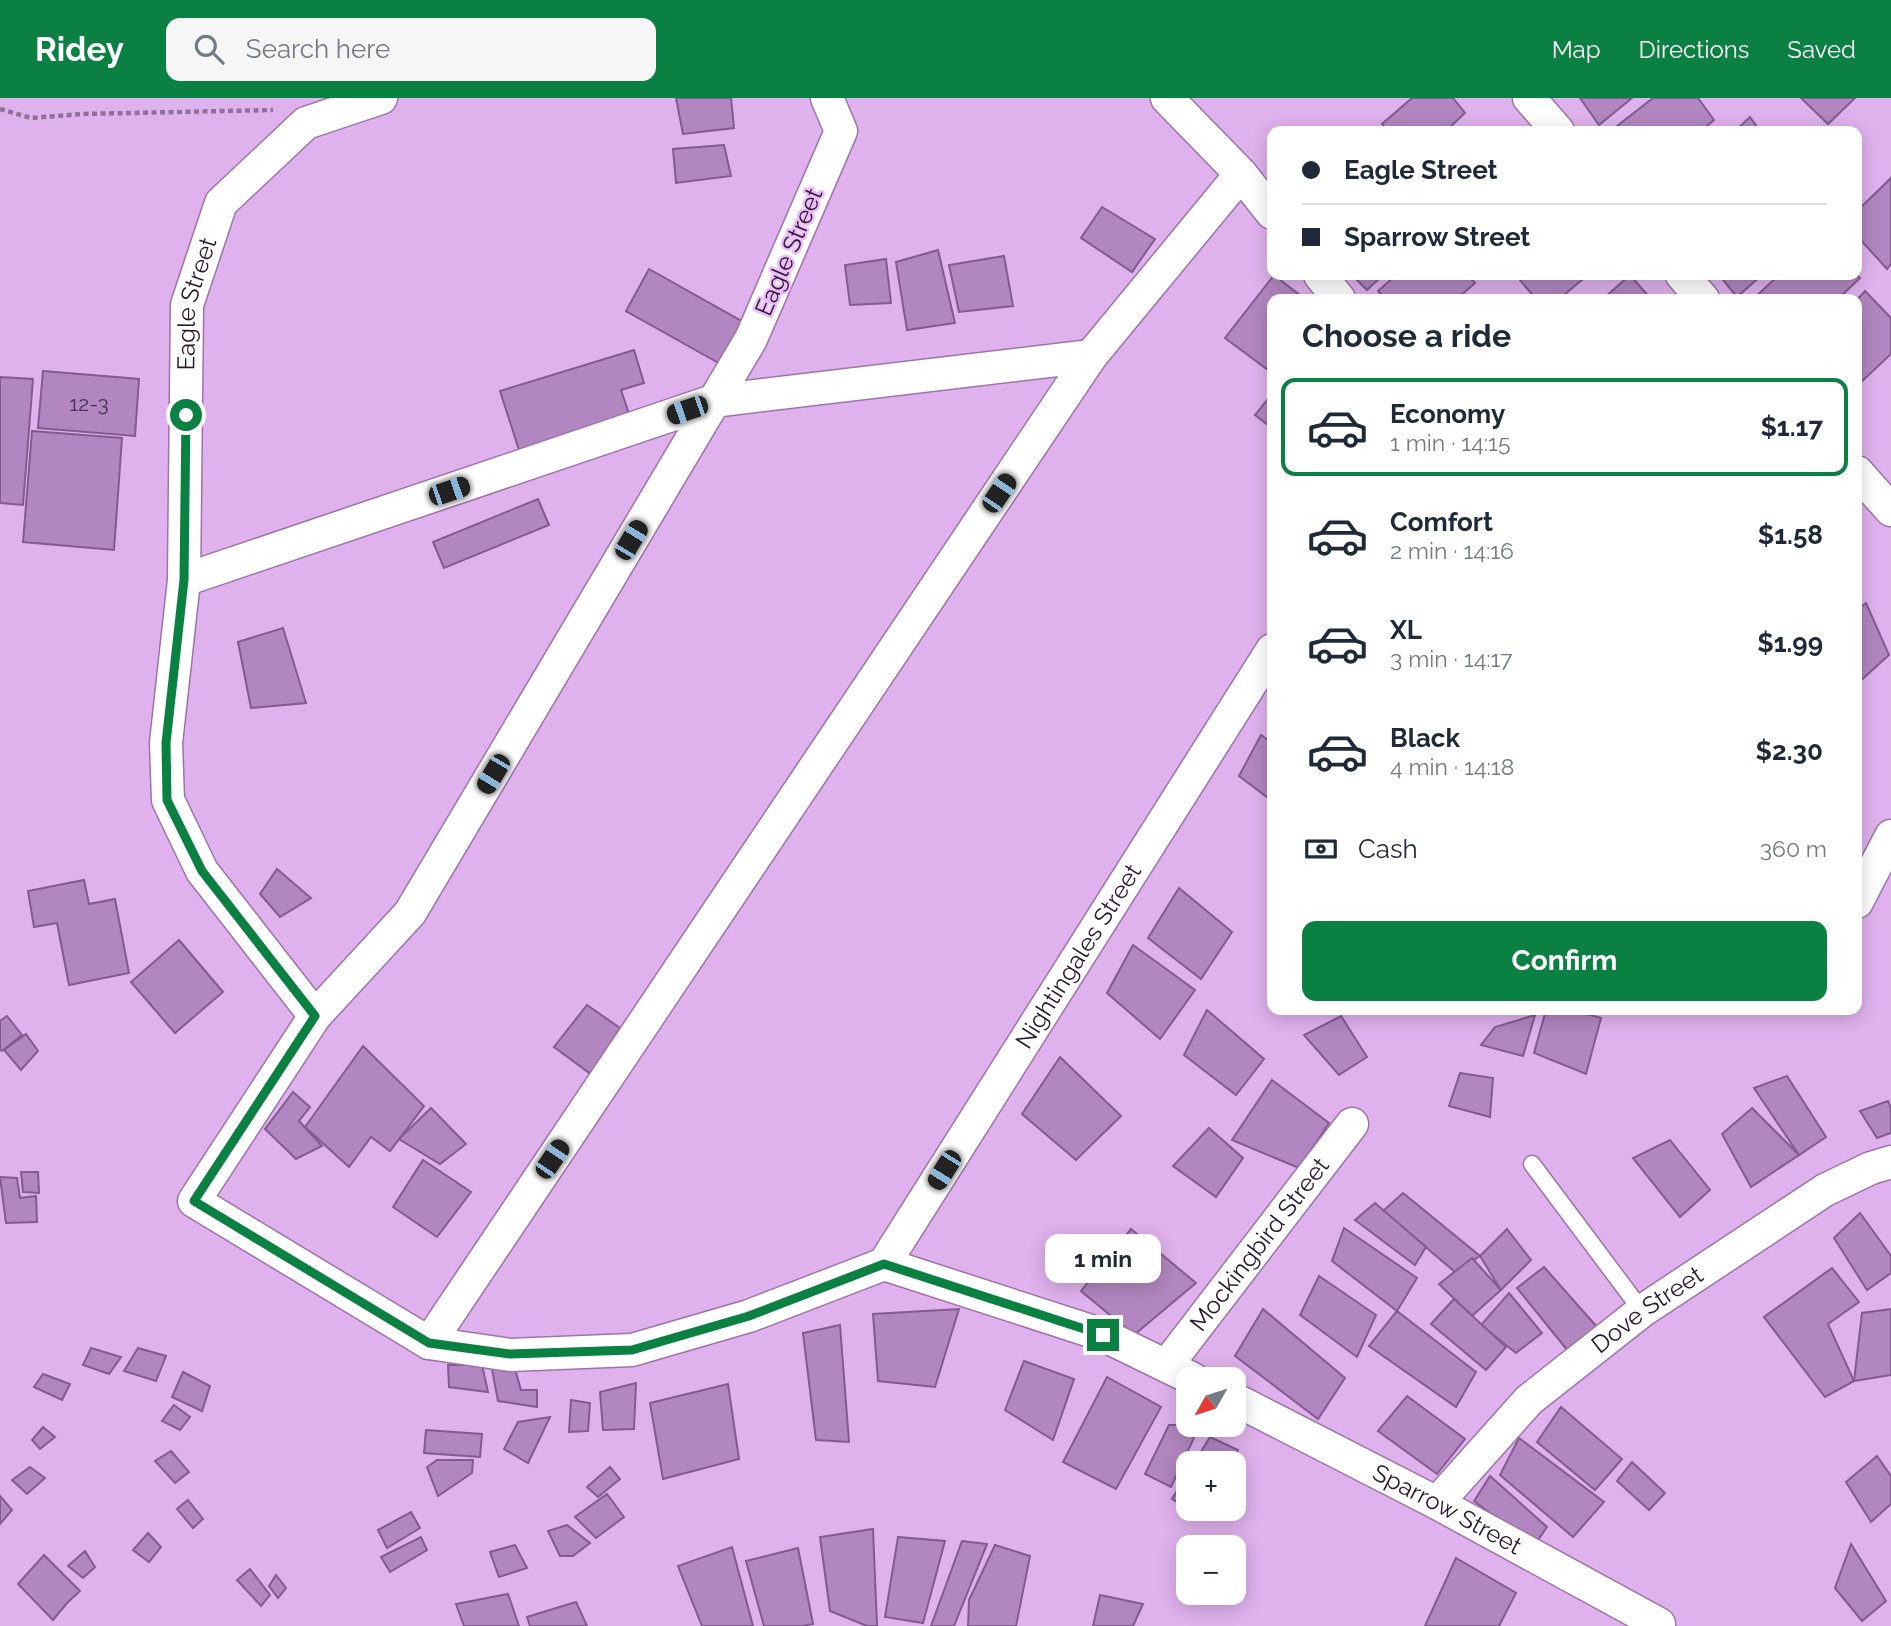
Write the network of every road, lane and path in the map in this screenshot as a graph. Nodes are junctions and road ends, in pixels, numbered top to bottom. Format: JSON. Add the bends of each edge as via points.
{"nodes":[{"id":1,"x":381,"y":98,"type":"edge"},
{"id":2,"x":828,"y":98,"type":"edge"},
{"id":3,"x":1167,"y":98,"type":"edge"},
{"id":4,"x":1529,"y":98,"type":"edge"},
{"id":5,"x":0,"y":109,"type":"edge"},
{"id":6,"x":320,"y":119,"type":"junction"},
{"id":7,"x":1554,"y":126,"type":"edge"},
{"id":8,"x":1241,"y":174,"type":"junction"},
{"id":9,"x":1267,"y":207,"type":"edge"},
{"id":10,"x":1324,"y":280,"type":"edge"},
{"id":11,"x":1686,"y":280,"type":"edge"},
{"id":12,"x":1335,"y":294,"type":"edge"},
{"id":13,"x":1699,"y":294,"type":"edge"},
{"id":14,"x":1091,"y":356,"type":"junction"},
{"id":15,"x":713,"y":401,"type":"junction"},
{"id":16,"x":1862,"y":478,"type":"edge"},
{"id":17,"x":1891,"y":510,"type":"edge"},
{"id":18,"x":184,"y":580,"type":"junction"},
{"id":19,"x":1267,"y":658,"type":"edge"},
{"id":20,"x":1891,"y":836,"type":"edge"},
{"id":21,"x":1862,"y":892,"type":"edge"},
{"id":22,"x":315,"y":1016,"type":"junction"},
{"id":23,"x":1352,"y":1124,"type":"dead end"},
{"id":24,"x":1891,"y":1161,"type":"edge"},
{"id":25,"x":1532,"y":1164,"type":"dead end"},
{"id":26,"x":884,"y":1264,"type":"junction"},
{"id":27,"x":1642,"y":1311,"type":"junction"},
{"id":28,"x":429,"y":1343,"type":"junction"},
{"id":29,"x":1183,"y":1367,"type":"edge"},
{"id":30,"x":1176,"y":1370,"type":"edge"},
{"id":31,"x":1246,"y":1405,"type":"edge"},
{"id":32,"x":1437,"y":1503,"type":"junction"},
{"id":33,"x":1659,"y":1624,"type":"dead end"}],
"edges":[{"from":1,"to":6,"type":"street","name":"Eagle Street"},
{"from":2,"to":15,"type":"street","name":"Eagle Street","via":[[841,131],[751,339]]},
{"from":3,"to":8,"type":"street"},
{"from":4,"to":7,"type":"street"},
{"from":5,"to":6,"type":"path","via":[[31,118],[306,109]]},
{"from":6,"to":18,"type":"street","name":"Eagle Street","via":[[306,123],[221,203],[187,305]]},
{"from":8,"to":9,"type":"street"},
{"from":8,"to":14,"type":"street"},
{"from":10,"to":12,"type":"street"},
{"from":11,"to":13,"type":"street"},
{"from":14,"to":15,"type":"street"},
{"from":14,"to":28,"type":"street"},
{"from":15,"to":18,"type":"street"},
{"from":15,"to":22,"type":"street","name":"Eagle Street","via":[[410,914]]},
{"from":16,"to":17,"type":"street"},
{"from":18,"to":22,"type":"street","name":"Eagle Street","via":[[166,743],[167,800],[202,871]]},
{"from":19,"to":26,"type":"street","name":"Nightingales Street"},
{"from":20,"to":21,"type":"street"},
{"from":22,"to":28,"type":"street","name":"Eagle Street","via":[[194,1201]]},
{"from":23,"to":29,"type":"street","name":"Mockingbird Street"},
{"from":24,"to":27,"type":"street","name":"Dove Street","via":[[1825,1191]]},
{"from":25,"to":27,"type":"lane"},
{"from":26,"to":28,"type":"street","via":[[749,1316],[632,1350],[510,1354]]},
{"from":26,"to":30,"type":"street","via":[[1103,1335]]},
{"from":27,"to":32,"type":"street","name":"Dove Street","via":[[1529,1400]]},
{"from":31,"to":32,"type":"street","name":"Sparrow Street"},
{"from":32,"to":33,"type":"street","name":"Sparrow Street"}]}
